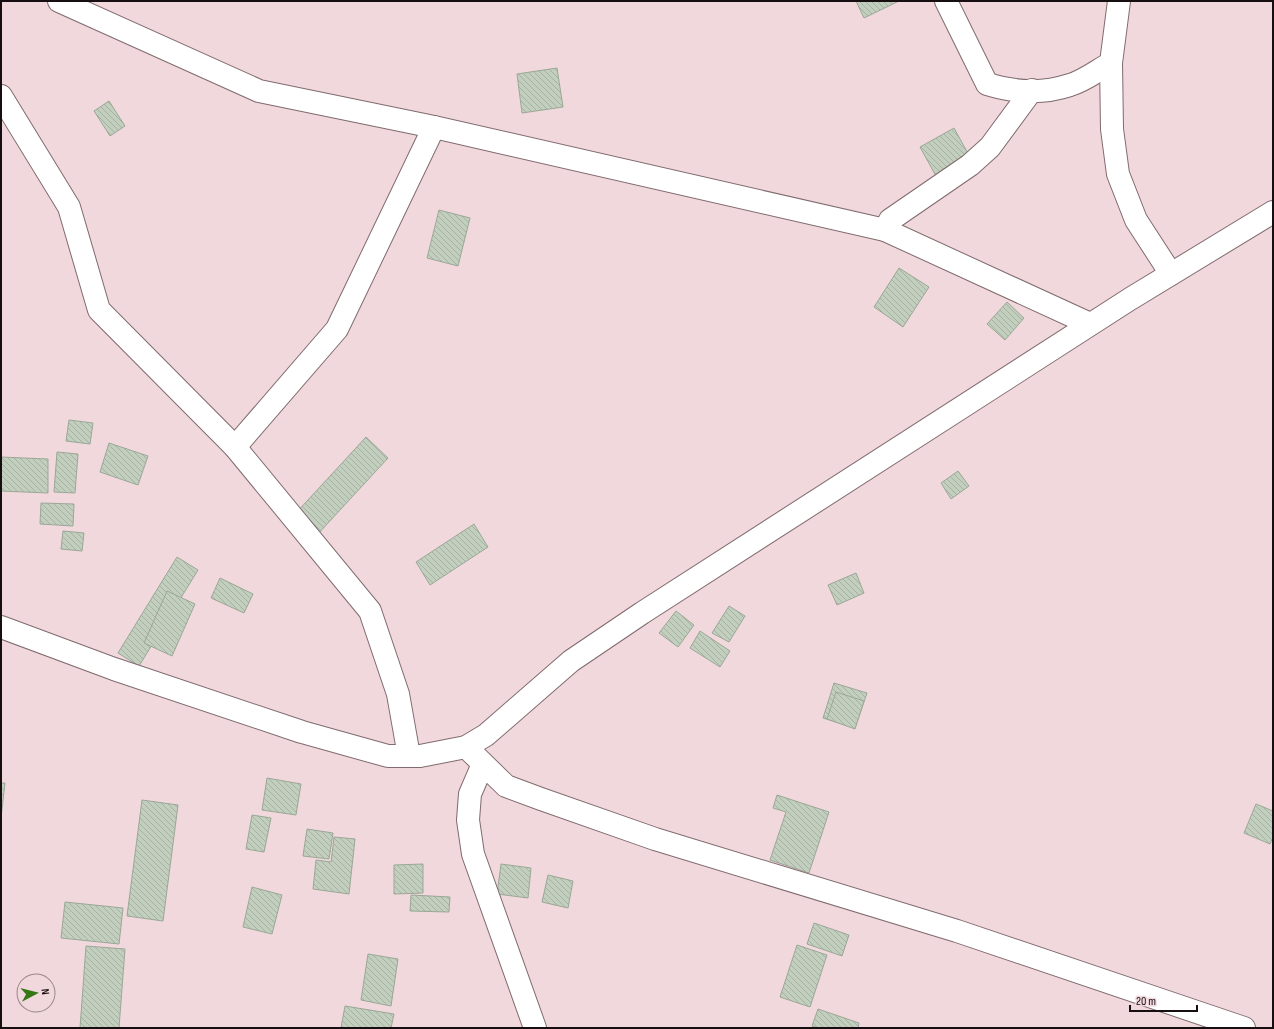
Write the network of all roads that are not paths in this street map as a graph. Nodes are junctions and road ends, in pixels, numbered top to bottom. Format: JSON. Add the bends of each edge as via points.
{"nodes":[{"id":1,"x":59,"y":1,"type":"edge"},
{"id":2,"x":946,"y":1,"type":"edge"},
{"id":3,"x":1119,"y":1,"type":"edge"},
{"id":4,"x":1111,"y":63,"type":"junction"},
{"id":5,"x":1032,"y":90,"type":"junction"},
{"id":6,"x":1,"y":96,"type":"edge"},
{"id":7,"x":434,"y":127,"type":"junction"},
{"id":8,"x":1273,"y":212,"type":"edge"},
{"id":9,"x":885,"y":230,"type":"junction"},
{"id":10,"x":1171,"y":274,"type":"junction"},
{"id":11,"x":1090,"y":324,"type":"junction"},
{"id":12,"x":235,"y":447,"type":"junction"},
{"id":13,"x":1,"y":627,"type":"edge"},
{"id":14,"x":466,"y":747,"type":"junction"},
{"id":15,"x":409,"y":756,"type":"junction"},
{"id":16,"x":483,"y":764,"type":"junction"},
{"id":17,"x":535,"y":1028,"type":"edge"},
{"id":18,"x":1244,"y":1028,"type":"edge"}],
"edges":[{"from":1,"to":7,"type":"street","via":[[259,91]]},
{"from":2,"to":5,"type":"street","via":[[987,84],[1007,90]]},
{"from":3,"to":4,"type":"street"},
{"from":4,"to":5,"type":"street","via":[[1070,85]]},
{"from":4,"to":10,"type":"street","via":[[1112,129],[1118,174],[1136,220]]},
{"from":5,"to":9,"type":"street","via":[[990,147],[970,165],[890,220]]},
{"from":6,"to":12,"type":"street","via":[[69,207],[99,310]]},
{"from":7,"to":9,"type":"street"},
{"from":7,"to":12,"type":"street","via":[[337,329]]},
{"from":8,"to":10,"type":"street"},
{"from":9,"to":11,"type":"street"},
{"from":10,"to":11,"type":"street"},
{"from":11,"to":14,"type":"street","via":[[642,612],[571,661],[486,735]]},
{"from":12,"to":15,"type":"street","via":[[370,611],[398,694]]},
{"from":13,"to":15,"type":"street","via":[[114,669],[302,732],[388,756]]},
{"from":14,"to":15,"type":"street"},
{"from":14,"to":16,"type":"street"},
{"from":16,"to":17,"type":"street","via":[[470,794],[468,820],[474,854]]},
{"from":16,"to":18,"type":"street","via":[[506,786],[655,839],[957,931]]}]}
